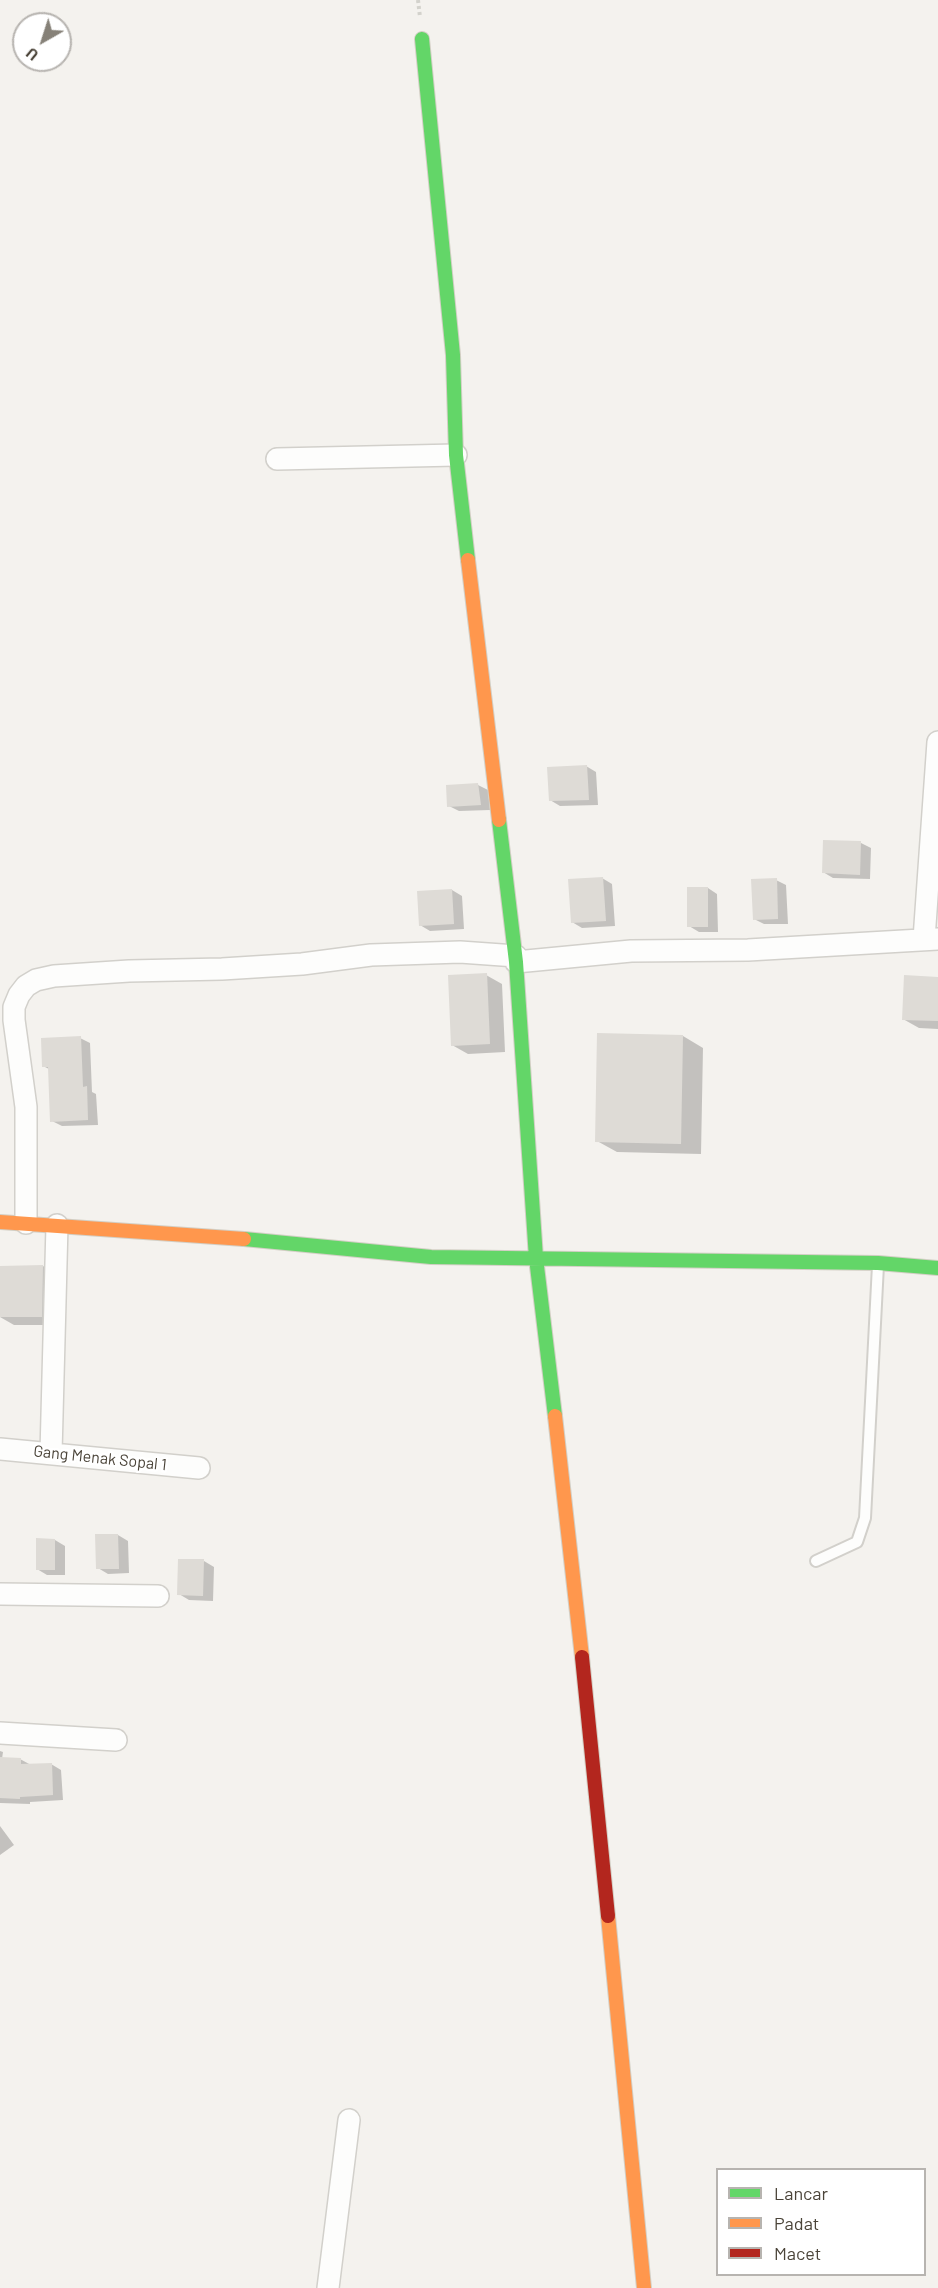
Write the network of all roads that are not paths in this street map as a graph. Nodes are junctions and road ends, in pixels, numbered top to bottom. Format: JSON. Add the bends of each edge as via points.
{"nodes":[{"id":1,"x":422,"y":39,"type":"dead end"},
{"id":2,"x":456,"y":455,"type":"junction"},
{"id":3,"x":277,"y":459,"type":"dead end"},
{"id":4,"x":938,"y":742,"type":"edge"},
{"id":5,"x":931,"y":939,"type":"edge"},
{"id":6,"x":527,"y":959,"type":"junction"},
{"id":7,"x":0,"y":1222,"type":"edge"},
{"id":8,"x":26,"y":1223,"type":"junction"},
{"id":9,"x":57,"y":1225,"type":"junction"},
{"id":10,"x":536,"y":1258,"type":"junction"},
{"id":11,"x":878,"y":1263,"type":"junction"},
{"id":12,"x":938,"y":1268,"type":"edge"},
{"id":13,"x":0,"y":1449,"type":"edge"},
{"id":14,"x":51,"y":1453,"type":"junction"},
{"id":15,"x":199,"y":1468,"type":"dead end"},
{"id":16,"x":816,"y":1561,"type":"dead end"},
{"id":17,"x":0,"y":1594,"type":"edge"},
{"id":18,"x":158,"y":1596,"type":"dead end"},
{"id":19,"x":0,"y":1733,"type":"edge"},
{"id":20,"x":116,"y":1740,"type":"dead end"},
{"id":21,"x":349,"y":2120,"type":"dead end"},
{"id":22,"x":328,"y":2288,"type":"edge"},
{"id":23,"x":644,"y":2288,"type":"edge"}],
"edges":[{"from":1,"to":2,"type":"street","via":[[453,355]]},
{"from":2,"to":3,"type":"street"},
{"from":2,"to":6,"type":"street"},
{"from":4,"to":5,"type":"street"},
{"from":5,"to":6,"type":"street"},
{"from":6,"to":8,"type":"street","via":[[460,952],[371,955],[302,964],[107,972],[36,980],[26,986],[14,1007],[26,1107]]},
{"from":6,"to":10,"type":"street"},
{"from":7,"to":8,"type":"street"},
{"from":8,"to":9,"type":"street"},
{"from":9,"to":10,"type":"street","via":[[431,1257]]},
{"from":9,"to":14,"type":"street"},
{"from":10,"to":11,"type":"street"},
{"from":10,"to":23,"type":"street","via":[[574,1574]]},
{"from":11,"to":12,"type":"street"},
{"from":11,"to":16,"type":"lane","via":[[865,1518],[857,1542]]},
{"from":13,"to":14,"type":"street","name":"Gang Menak Sopal 1"},
{"from":14,"to":15,"type":"street","name":"Gang Menak Sopal 1"},
{"from":17,"to":18,"type":"street"},
{"from":19,"to":20,"type":"street"},
{"from":21,"to":22,"type":"street"}]}
